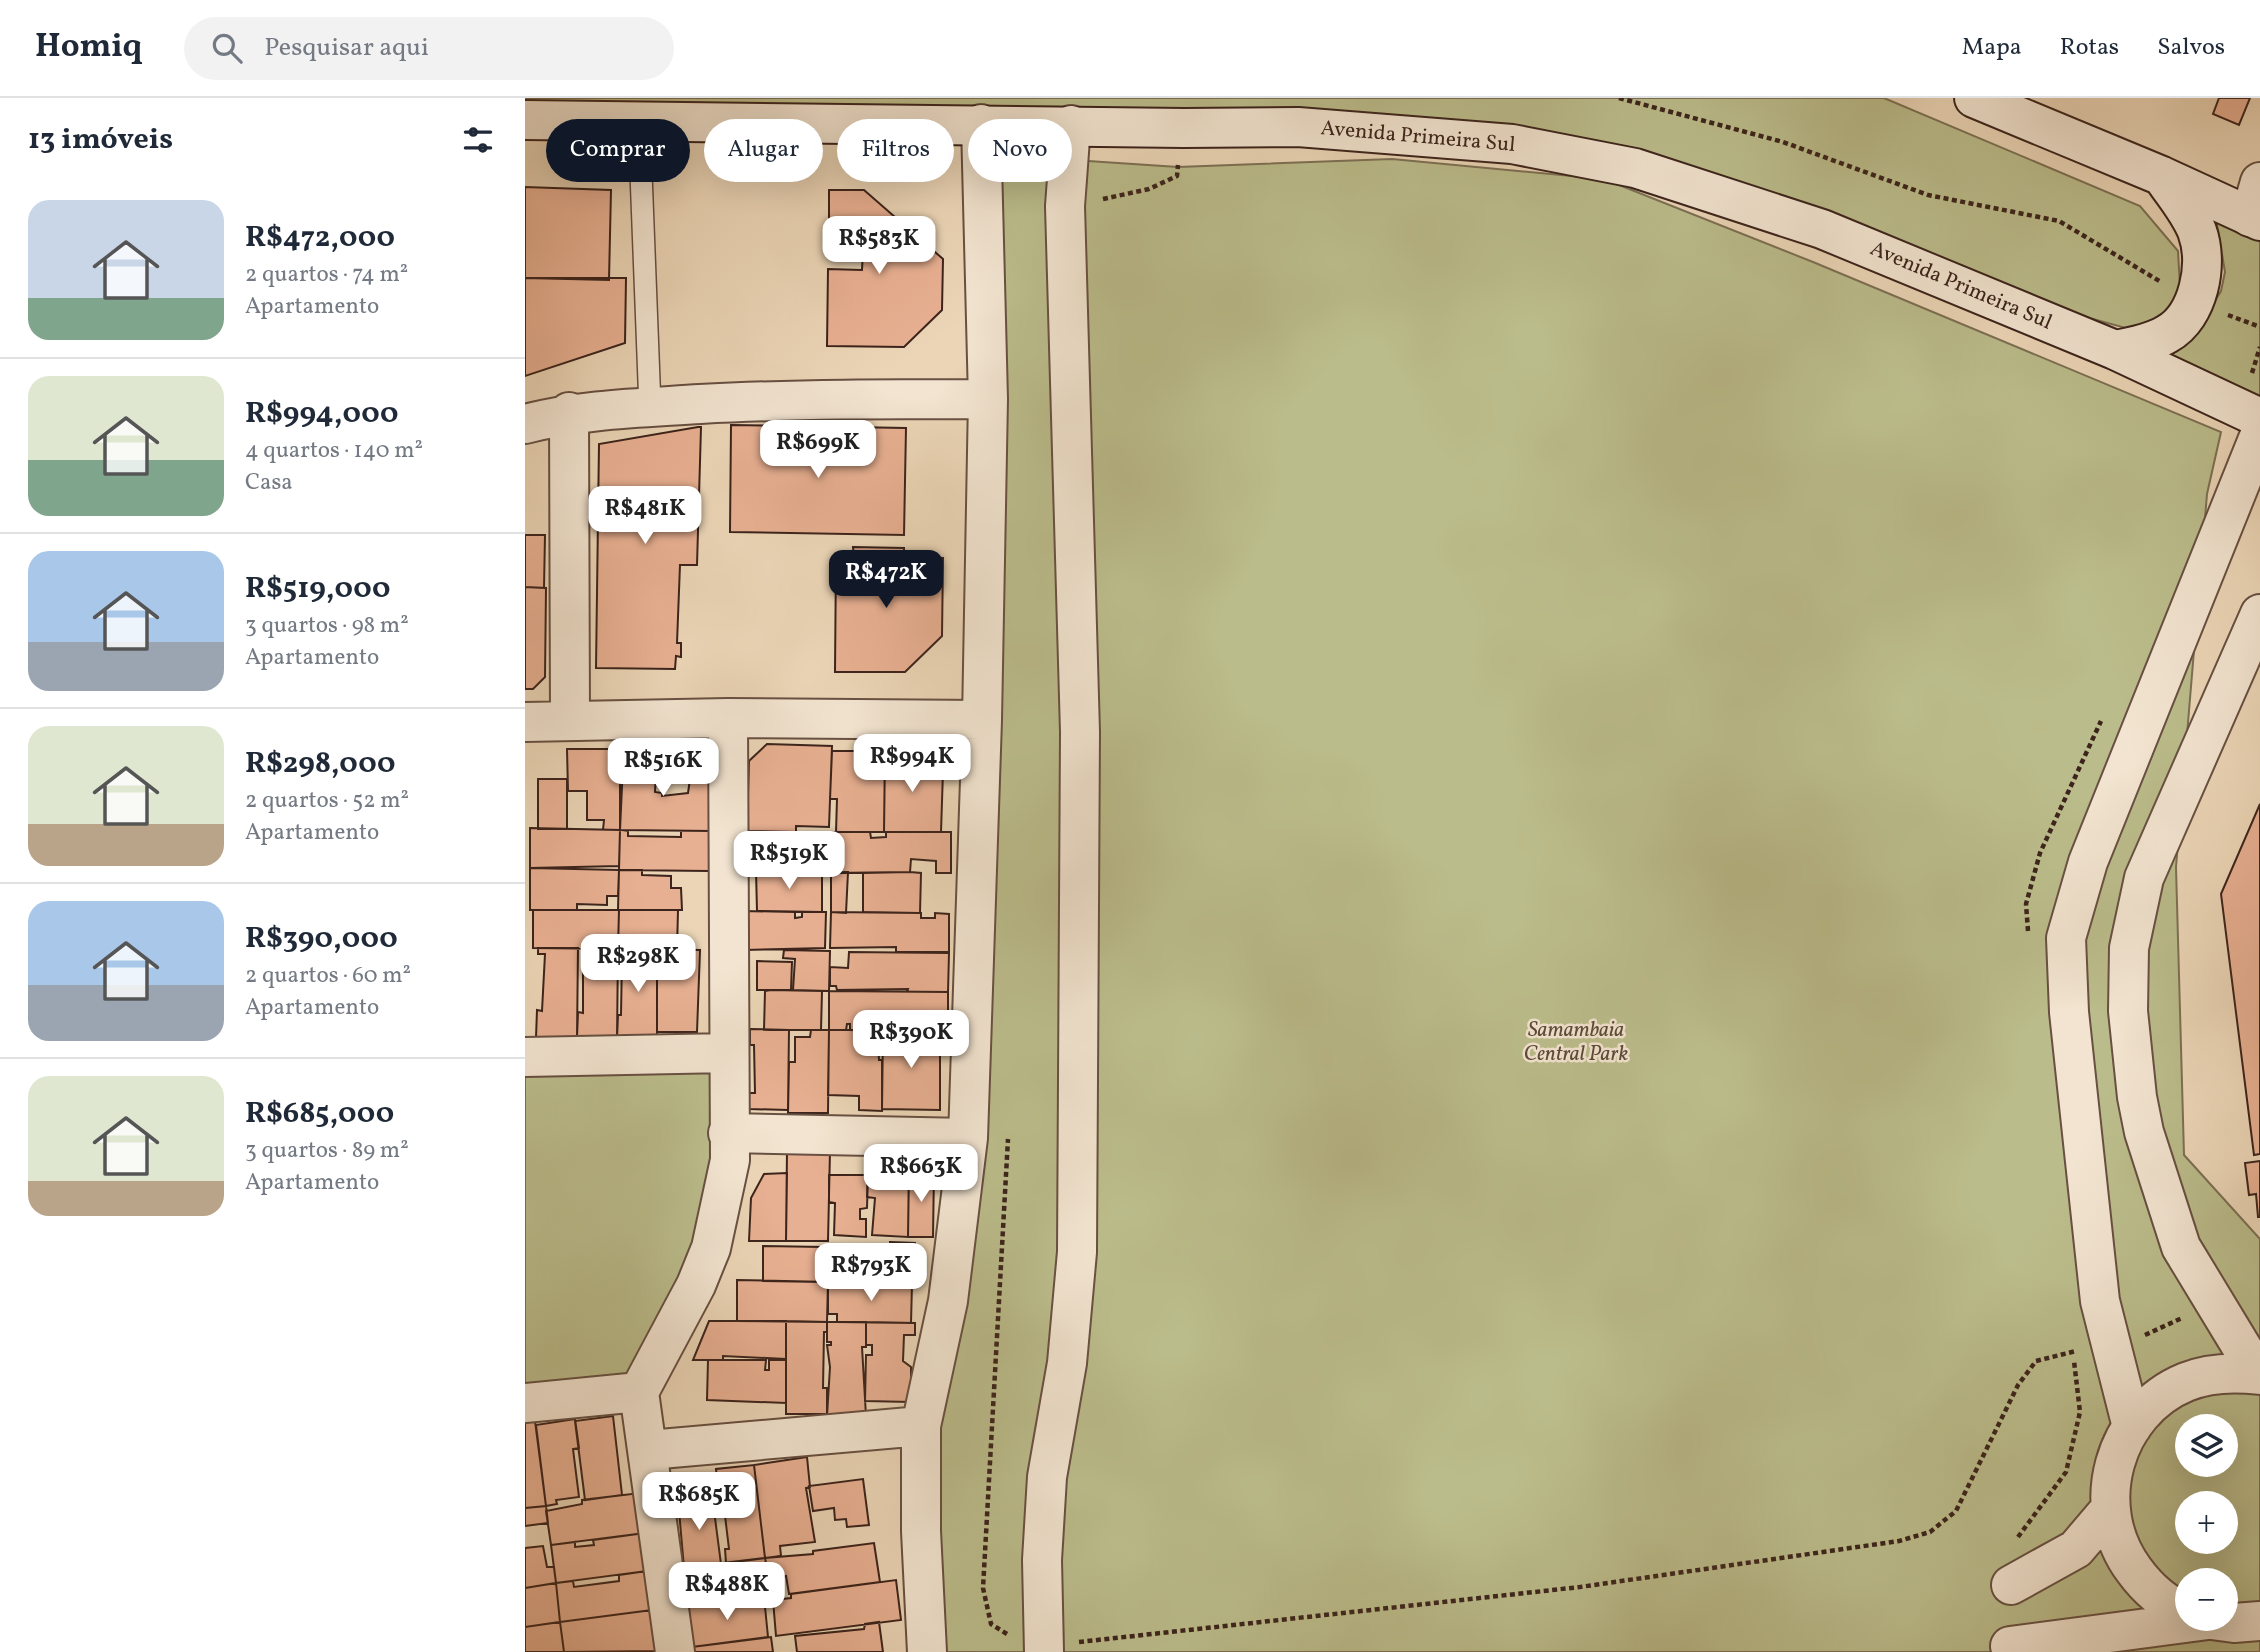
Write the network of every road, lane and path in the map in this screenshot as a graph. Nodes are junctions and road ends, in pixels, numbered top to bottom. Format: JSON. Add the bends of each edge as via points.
{"nodes":[{"id":1,"x":1619,"y":98,"type":"edge"},
{"id":2,"x":1973,"y":98,"type":"edge"},
{"id":3,"x":525,"y":120,"type":"edge"},
{"id":4,"x":546,"y":120,"type":"edge"},
{"id":5,"x":690,"y":121,"type":"edge"},
{"id":6,"x":968,"y":124,"type":"edge"},
{"id":7,"x":1072,"y":125,"type":"edge"},
{"id":8,"x":1184,"y":128,"type":"junction"},
{"id":9,"x":2162,"y":176,"type":"junction"},
{"id":10,"x":641,"y":182,"type":"edge"},
{"id":11,"x":982,"y":182,"type":"edge"},
{"id":12,"x":1067,"y":182,"type":"edge"},
{"id":13,"x":1065,"y":206,"type":"junction"},
{"id":14,"x":2257,"y":207,"type":"edge"},
{"id":15,"x":2192,"y":302,"type":"junction"},
{"id":16,"x":2260,"y":327,"type":"edge"},
{"id":17,"x":2115,"y":350,"type":"junction"},
{"id":18,"x":988,"y":399,"type":"junction"},
{"id":19,"x":650,"y":407,"type":"junction"},
{"id":20,"x":569,"y":412,"type":"junction"},
{"id":21,"x":2260,"y":418,"type":"edge"},
{"id":22,"x":525,"y":424,"type":"edge"},
{"id":23,"x":2260,"y":434,"type":"edge"},
{"id":24,"x":2260,"y":614,"type":"edge"},
{"id":25,"x":729,"y":718,"type":"junction"},
{"id":26,"x":982,"y":720,"type":"junction"},
{"id":27,"x":570,"y":721,"type":"junction"},
{"id":28,"x":525,"y":722,"type":"edge"},
{"id":29,"x":728,"y":1052,"type":"junction"},
{"id":30,"x":525,"y":1057,"type":"edge"},
{"id":31,"x":1009,"y":1128,"type":"dead end"},
{"id":32,"x":729,"y":1133,"type":"junction"},
{"id":33,"x":968,"y":1139,"type":"junction"},
{"id":34,"x":2213,"y":1304,"type":"junction"},
{"id":35,"x":2110,"y":1339,"type":"junction"},
{"id":36,"x":2259,"y":1375,"type":"edge"},
{"id":37,"x":639,"y":1392,"type":"junction"},
{"id":38,"x":525,"y":1403,"type":"edge"},
{"id":39,"x":921,"y":1426,"type":"junction"},
{"id":40,"x":2132,"y":1427,"type":"junction"},
{"id":41,"x":649,"y":1450,"type":"junction"},
{"id":42,"x":2110,"y":1509,"type":"junction"},
{"id":43,"x":2011,"y":1585,"type":"dead end"},
{"id":44,"x":2175,"y":1605,"type":"edge"},
{"id":45,"x":2260,"y":1620,"type":"edge"},
{"id":46,"x":2238,"y":1623,"type":"edge"},
{"id":47,"x":2175,"y":1628,"type":"edge"},
{"id":48,"x":2150,"y":1640,"type":"edge"},
{"id":49,"x":2010,"y":1646,"type":"dead end"},
{"id":50,"x":1043,"y":1649,"type":"edge"},
{"id":51,"x":675,"y":1652,"type":"edge"},
{"id":52,"x":927,"y":1652,"type":"edge"}],
"edges":[{"from":1,"to":15,"type":"path","via":[[1783,142],[1928,195],[2059,221]]},
{"from":2,"to":9,"type":"street"},
{"from":3,"to":4,"type":"street","name":"Avenida Primeira Sul"},
{"from":5,"to":6,"type":"street","name":"Avenida Primeira Sul"},
{"from":7,"to":8,"type":"street","name":"Avenida Primeira Sul"},
{"from":8,"to":13,"type":"path","via":[[1177,176],[1149,189]]},
{"from":8,"to":17,"type":"street","name":"Avenida Primeira Sul","via":[[1298,127],[1423,135],[1512,144],[1635,168],[1822,229]]},
{"from":9,"to":14,"type":"street"},
{"from":9,"to":15,"type":"street","via":[[2197,231],[2201,276]]},
{"from":10,"to":19,"type":"lane"},
{"from":11,"to":18,"type":"street"},
{"from":12,"to":13,"type":"street"},
{"from":13,"to":50,"type":"street","via":[[1080,732],[1077,1252],[1067,1363],[1047,1477]]},
{"from":15,"to":16,"type":"path"},
{"from":15,"to":17,"type":"street","via":[[2178,326],[2166,335]]},
{"from":17,"to":21,"type":"street","name":"Avenida Primeira Sul"},
{"from":18,"to":19,"type":"street","via":[[820,398]]},
{"from":18,"to":26,"type":"street"},
{"from":19,"to":20,"type":"street"},
{"from":20,"to":22,"type":"street"},
{"from":20,"to":27,"type":"street"},
{"from":23,"to":35,"type":"street","via":[[2088,862],[2066,938],[2069,1012],[2099,1287]]},
{"from":24,"to":34,"type":"street","via":[[2144,878],[2129,948],[2129,1011],[2144,1132],[2181,1247]]},
{"from":25,"to":26,"type":"street"},
{"from":25,"to":27,"type":"street"},
{"from":25,"to":29,"type":"street"},
{"from":26,"to":33,"type":"street"},
{"from":27,"to":28,"type":"street"},
{"from":29,"to":30,"type":"street"},
{"from":29,"to":32,"type":"street"},
{"from":31,"to":50,"type":"path","via":[[983,1588],[991,1623],[1026,1646]]},
{"from":32,"to":33,"type":"street"},
{"from":32,"to":37,"type":"street","via":[[730,1160],[711,1248]]},
{"from":33,"to":39,"type":"street","via":[[948,1301]]},
{"from":34,"to":35,"type":"path","via":[[2144,1335]]},
{"from":34,"to":36,"type":"street"},
{"from":35,"to":40,"type":"street"},
{"from":35,"to":50,"type":"path","via":[[2036,1362],[2018,1385],[1956,1511],[1930,1532],[1899,1541],[1580,1587]]},
{"from":36,"to":40,"type":"street","via":[[2211,1374],[2186,1382],[2162,1395]]},
{"from":37,"to":38,"type":"street"},
{"from":37,"to":41,"type":"street"},
{"from":39,"to":41,"type":"street"},
{"from":39,"to":52,"type":"street"},
{"from":40,"to":42,"type":"street","via":[[2116,1457]]},
{"from":41,"to":51,"type":"street"},
{"from":42,"to":43,"type":"street","via":[[2076,1549]]},
{"from":42,"to":44,"type":"street","via":[[2115,1535],[2133,1569],[2160,1598]]},
{"from":45,"to":46,"type":"street"},
{"from":47,"to":48,"type":"street"},
{"from":48,"to":49,"type":"street"}]}
